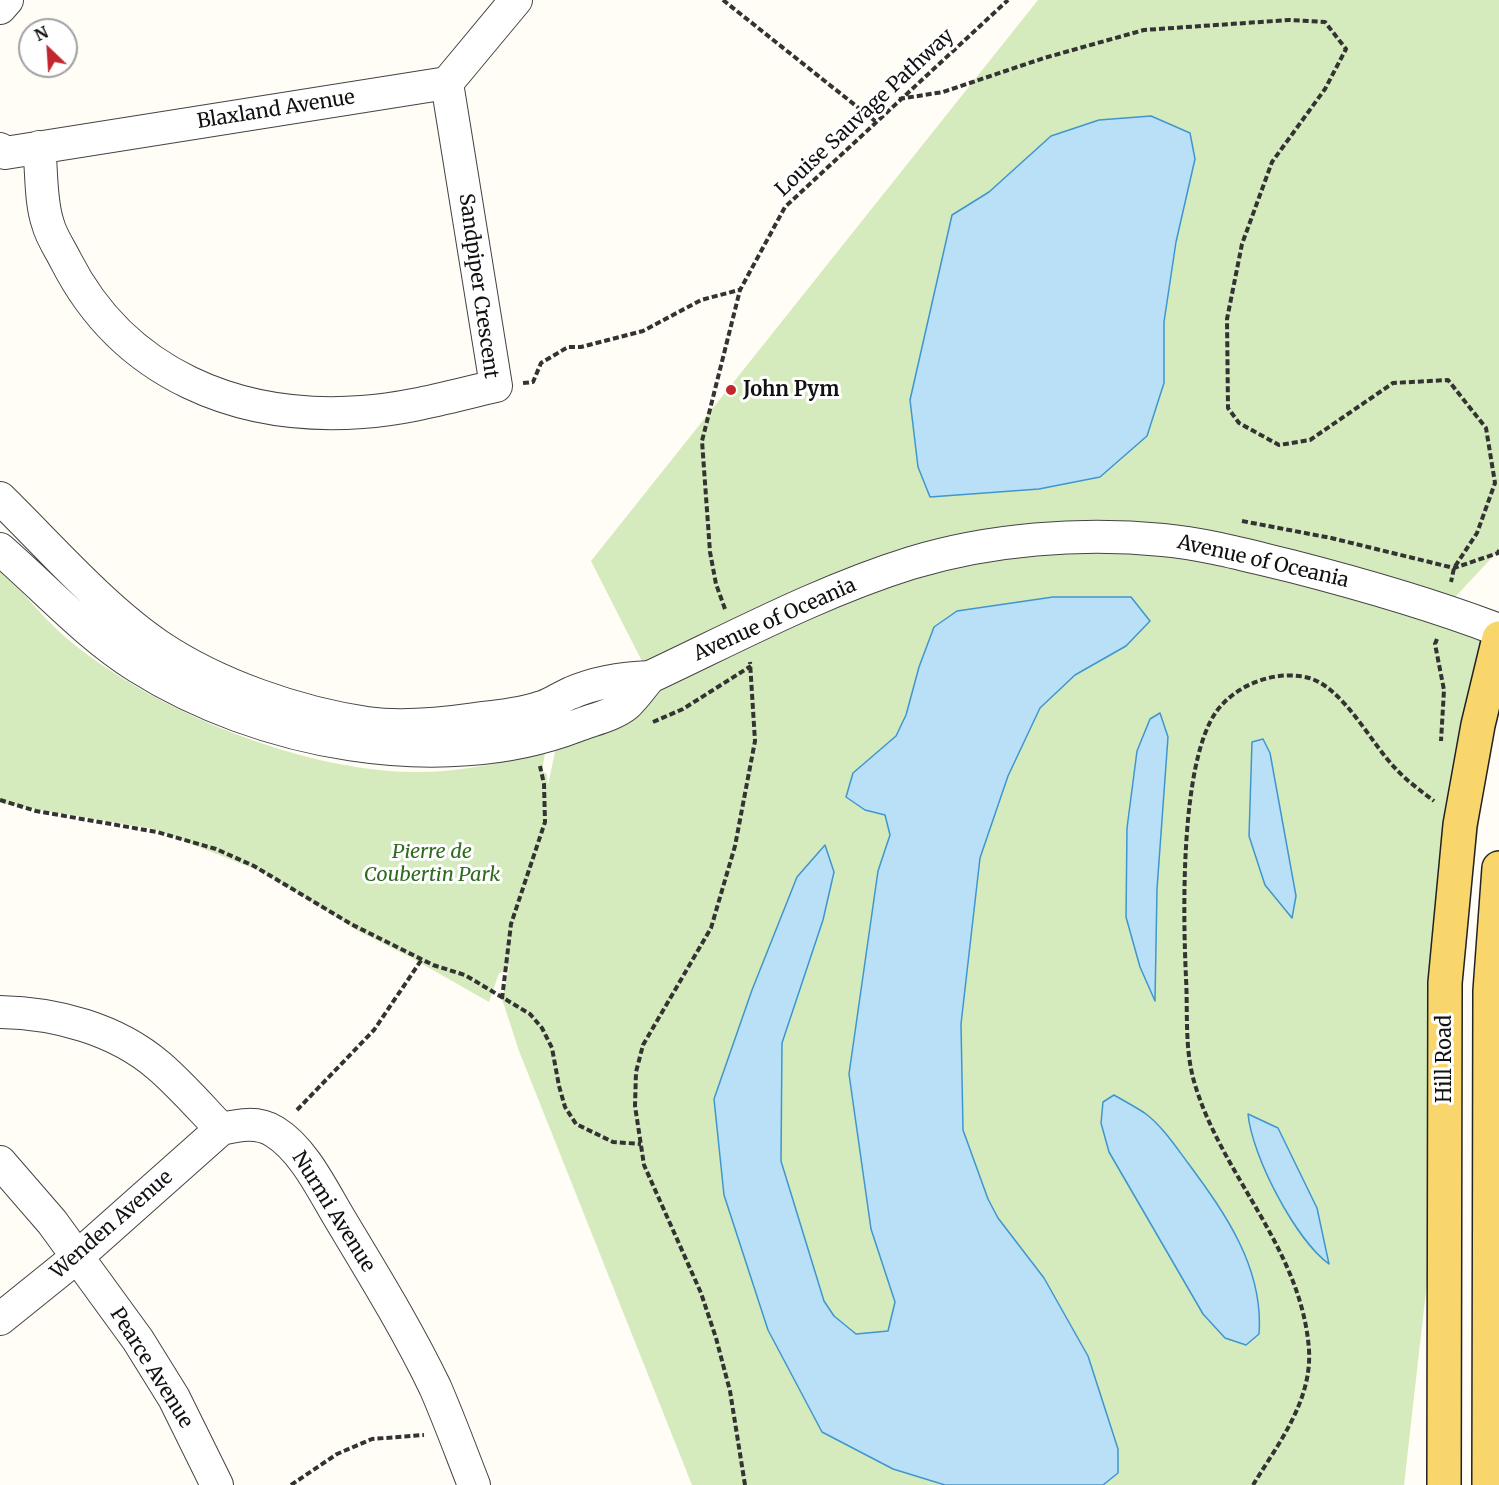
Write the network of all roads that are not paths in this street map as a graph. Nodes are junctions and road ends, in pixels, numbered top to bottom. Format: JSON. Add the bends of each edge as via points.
{"nodes":[{"id":1,"x":7,"y":0,"type":"edge"},
{"id":2,"x":516,"y":0,"type":"edge"},
{"id":3,"x":0,"y":8,"type":"edge"},
{"id":4,"x":447,"y":83,"type":"junction"},
{"id":5,"x":39,"y":147,"type":"junction"},
{"id":6,"x":0,"y":149,"type":"edge"},
{"id":7,"x":0,"y":498,"type":"edge"},
{"id":8,"x":0,"y":549,"type":"edge"},
{"id":9,"x":1499,"y":630,"type":"edge"},
{"id":10,"x":1499,"y":638,"type":"edge"},
{"id":11,"x":650,"y":677,"type":"junction"},
{"id":12,"x":1499,"y":868,"type":"edge"},
{"id":13,"x":0,"y":1012,"type":"edge"},
{"id":14,"x":221,"y":1129,"type":"junction"},
{"id":15,"x":0,"y":1162,"type":"edge"},
{"id":16,"x":77,"y":1257,"type":"junction"},
{"id":17,"x":0,"y":1319,"type":"edge"},
{"id":18,"x":217,"y":1485,"type":"edge"},
{"id":19,"x":474,"y":1485,"type":"edge"},
{"id":20,"x":1444,"y":1485,"type":"edge"},
{"id":21,"x":1489,"y":1485,"type":"edge"}],
"edges":[{"from":1,"to":3,"type":"street"},
{"from":2,"to":4,"type":"street"},
{"from":4,"to":5,"type":"street","name":"Blaxland Avenue"},
{"from":4,"to":5,"type":"street","name":"Sandpiper Crescent","via":[[496,386],[403,408],[321,413],[262,408],[203,391],[162,368],[123,340],[80,289],[47,224]]},
{"from":5,"to":6,"type":"street","name":"Blaxland Avenue","via":[[5,153]]},
{"from":7,"to":11,"type":"street","name":"Avenue of Oceania","via":[[108,603],[158,645],[231,685],[321,713],[367,723],[402,725],[471,720],[542,707],[572,692],[616,678]]},
{"from":8,"to":11,"type":"street","name":"Avenue of Oceania","via":[[79,624],[138,667],[207,702],[278,729],[338,743],[395,751],[464,749],[523,741],[559,733],[625,706]]},
{"from":9,"to":11,"type":"street","name":"Avenue of Oceania","via":[[1444,609],[1229,550],[1163,540],[1056,538],[965,550],[866,579]]},
{"from":10,"to":20,"type":"main road","name":"Hill Road","via":[[1460,825],[1445,983]]},
{"from":12,"to":21,"type":"main road","via":[[1490,991]]},
{"from":13,"to":14,"type":"street","via":[[57,1018],[121,1040],[159,1065]]},
{"from":14,"to":16,"type":"street","name":"Wenden Avenue"},
{"from":14,"to":19,"type":"street","name":"Nurmi Avenue","via":[[263,1126],[291,1146],[310,1170],[434,1386]]},
{"from":15,"to":16,"type":"street","name":"Pearce Avenue"},
{"from":16,"to":17,"type":"street","name":"Wenden Avenue"},
{"from":16,"to":18,"type":"street","name":"Pearce Avenue","via":[[138,1340],[174,1398]]}]}
